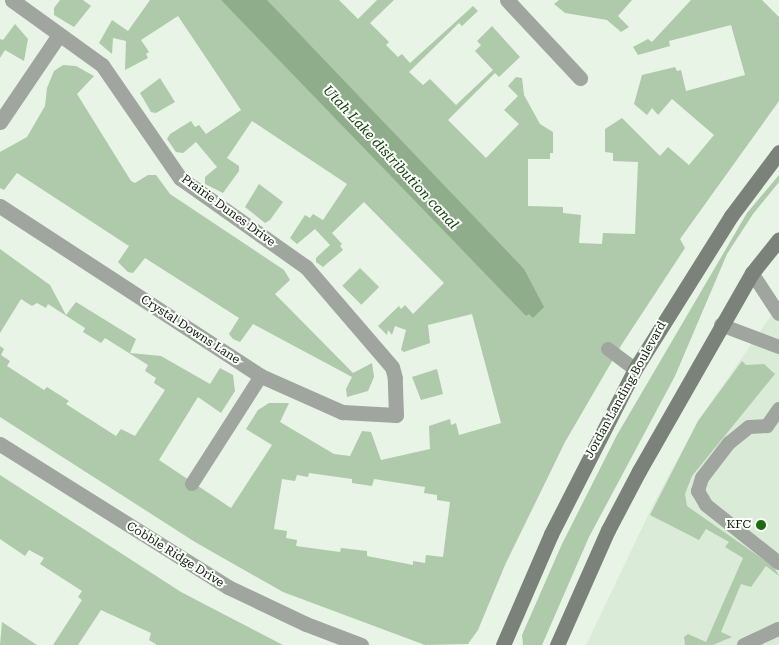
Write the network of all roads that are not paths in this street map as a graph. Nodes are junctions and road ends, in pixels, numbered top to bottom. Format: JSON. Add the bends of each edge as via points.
{"nodes":[{"id":1,"x":12,"y":0,"type":"edge"},
{"id":2,"x":507,"y":0,"type":"edge"},
{"id":3,"x":59,"y":35,"type":"junction"},
{"id":4,"x":580,"y":78,"type":"dead end"},
{"id":5,"x":0,"y":122,"type":"edge"},
{"id":6,"x":779,"y":152,"type":"edge"},
{"id":7,"x":0,"y":206,"type":"edge"},
{"id":8,"x":779,"y":239,"type":"edge"},
{"id":9,"x":752,"y":273,"type":"junction"},
{"id":10,"x":779,"y":314,"type":"edge"},
{"id":11,"x":721,"y":325,"type":"junction"},
{"id":12,"x":779,"y":347,"type":"edge"},
{"id":13,"x":608,"y":349,"type":"dead end"},
{"id":14,"x":635,"y":369,"type":"junction"},
{"id":15,"x":261,"y":376,"type":"junction"},
{"id":16,"x":779,"y":409,"type":"edge"},
{"id":17,"x":396,"y":415,"type":"joint"},
{"id":18,"x":0,"y":444,"type":"edge"},
{"id":19,"x":192,"y":484,"type":"dead end"},
{"id":20,"x":779,"y":563,"type":"edge"},
{"id":21,"x":779,"y":629,"type":"edge"},
{"id":22,"x":362,"y":645,"type":"edge"},
{"id":23,"x":504,"y":645,"type":"edge"},
{"id":24,"x":557,"y":645,"type":"edge"},
{"id":25,"x":744,"y":645,"type":"edge"}],
"edges":[{"from":1,"to":3,"type":"street","name":"Prairie Dunes Drive"},
{"from":2,"to":4,"type":"street"},
{"from":3,"to":5,"type":"street"},
{"from":3,"to":17,"type":"street","name":"Prairie Dunes Drive","via":[[102,65],[180,178],[306,267],[322,285],[392,367],[396,378]]},
{"from":6,"to":14,"type":"main road","name":"Jordan Landing Boulevard","via":[[731,216]]},
{"from":7,"to":15,"type":"street","name":"Crystal Downs Lane"},
{"from":8,"to":9,"type":"main road"},
{"from":9,"to":10,"type":"lane"},
{"from":9,"to":11,"type":"main road"},
{"from":11,"to":12,"type":"lane"},
{"from":11,"to":24,"type":"main road","via":[[608,530]]},
{"from":13,"to":14,"type":"lane"},
{"from":14,"to":23,"type":"main road","name":"Jordan Landing Boulevard","via":[[551,534]]},
{"from":15,"to":17,"type":"street","name":"Crystal Downs Lane","via":[[342,412]]},
{"from":15,"to":19,"type":"lane"},
{"from":16,"to":20,"type":"lane","via":[[767,426],[749,426],[729,442],[702,478],[698,491],[706,505]]},
{"from":18,"to":22,"type":"street","name":"Cobble Ridge Drive","via":[[228,587],[306,624]]},
{"from":21,"to":25,"type":"lane"}]}
